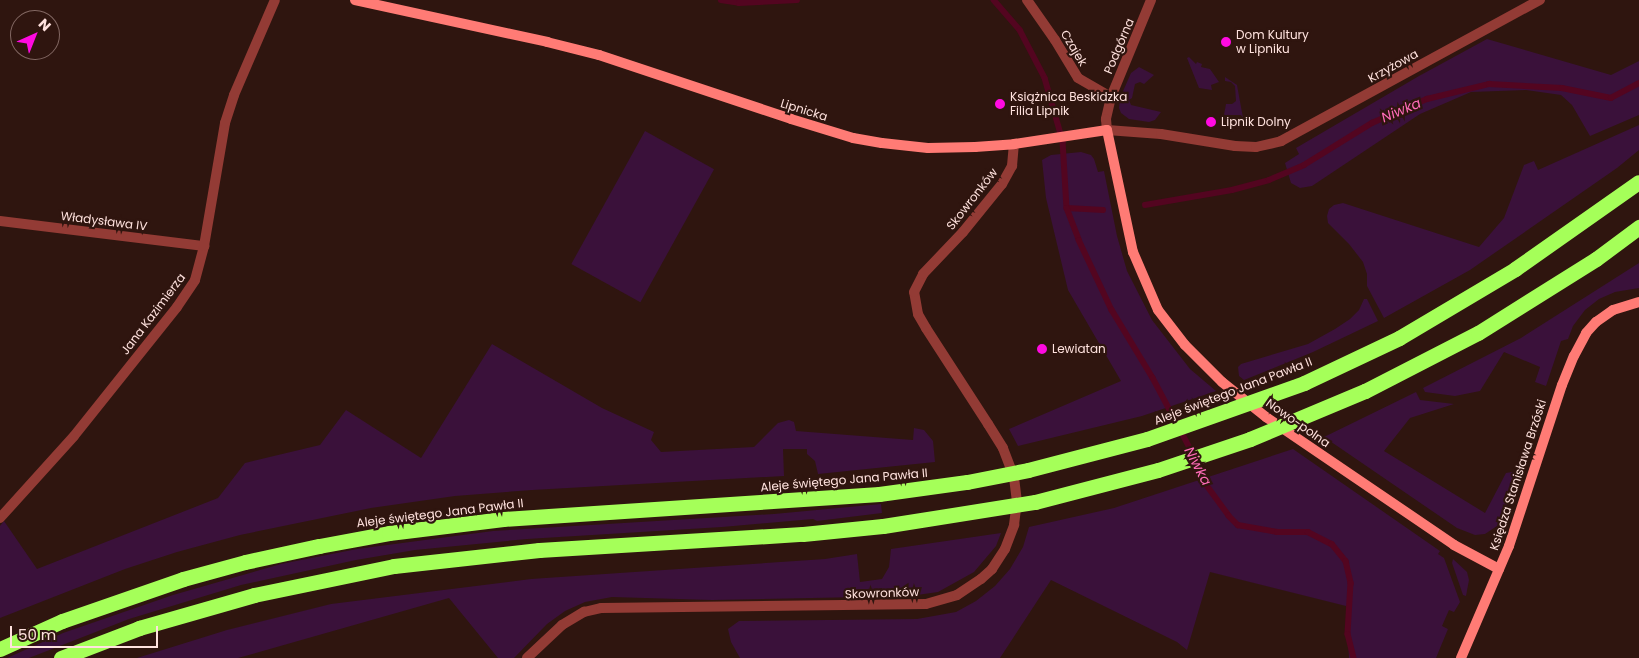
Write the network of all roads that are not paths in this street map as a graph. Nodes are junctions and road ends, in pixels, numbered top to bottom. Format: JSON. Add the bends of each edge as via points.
{"nodes":[{"id":1,"x":275,"y":0,"type":"edge"},
{"id":2,"x":355,"y":0,"type":"edge"},
{"id":3,"x":1027,"y":0,"type":"edge"},
{"id":4,"x":1151,"y":0,"type":"edge"},
{"id":5,"x":1540,"y":0,"type":"edge"},
{"id":6,"x":1110,"y":97,"type":"junction"},
{"id":7,"x":1106,"y":130,"type":"junction"},
{"id":8,"x":1014,"y":144,"type":"junction"},
{"id":9,"x":1256,"y":147,"type":"joint"},
{"id":10,"x":1639,"y":182,"type":"edge"},
{"id":11,"x":0,"y":222,"type":"edge"},
{"id":12,"x":1639,"y":227,"type":"edge"},
{"id":13,"x":204,"y":246,"type":"junction"},
{"id":14,"x":1639,"y":302,"type":"edge"},
{"id":15,"x":0,"y":518,"type":"edge"},
{"id":16,"x":1500,"y":570,"type":"junction"},
{"id":17,"x":0,"y":649,"type":"edge"},
{"id":18,"x":61,"y":658,"type":"edge"},
{"id":19,"x":527,"y":658,"type":"edge"},
{"id":20,"x":1460,"y":658,"type":"edge"}],
"edges":[{"from":1,"to":13,"type":"street","name":"Jana Kazimierza","via":[[225,123]]},
{"from":2,"to":8,"type":"street","name":"Lipnicka","via":[[599,55],[853,138],[928,148]]},
{"from":3,"to":6,"type":"street","name":"Czajek","via":[[1078,78]]},
{"from":4,"to":6,"type":"street","name":"Podgórna"},
{"from":5,"to":9,"type":"street","name":"Krzyżowa","via":[[1280,141]]},
{"from":6,"to":7,"type":"street","name":"Podgórna"},
{"from":7,"to":8,"type":"street","name":"Lipnicka"},
{"from":7,"to":9,"type":"street","name":"Lipnicka"},
{"from":7,"to":16,"type":"street","name":"Nowo-polna","via":[[1133,252],[1158,310],[1185,345],[1222,382],[1266,417],[1454,545]]},
{"from":8,"to":19,"type":"street","name":"Skowronków","via":[[1012,166],[1002,184],[923,274],[914,292],[922,322],[1003,448],[1014,477],[1017,502],[1014,525],[1005,549],[992,569],[957,595],[926,604],[601,608],[584,612],[562,625]]},
{"from":10,"to":17,"type":"highway","name":"Aleje świętego Jana Pawła II","via":[[1460,304],[1399,338],[1304,383],[1147,440],[967,482],[879,494],[521,518],[380,535],[183,578],[62,621]]},
{"from":11,"to":13,"type":"street","name":"Władysława IV"},
{"from":12,"to":18,"type":"highway","via":[[1566,279],[1478,333],[1365,391],[1250,439],[1158,470],[1078,492],[883,526],[531,551],[394,566],[244,598],[139,628]]},
{"from":13,"to":15,"type":"street","name":"Jana Kazimierza","via":[[195,280],[177,307],[74,436]]},
{"from":14,"to":16,"type":"street","name":"Księdza Stanisława Brzóski","via":[[1613,310],[1596,322],[1574,356]]},
{"from":16,"to":20,"type":"street","name":"Księdza Stanisława Brzóski"}]}
